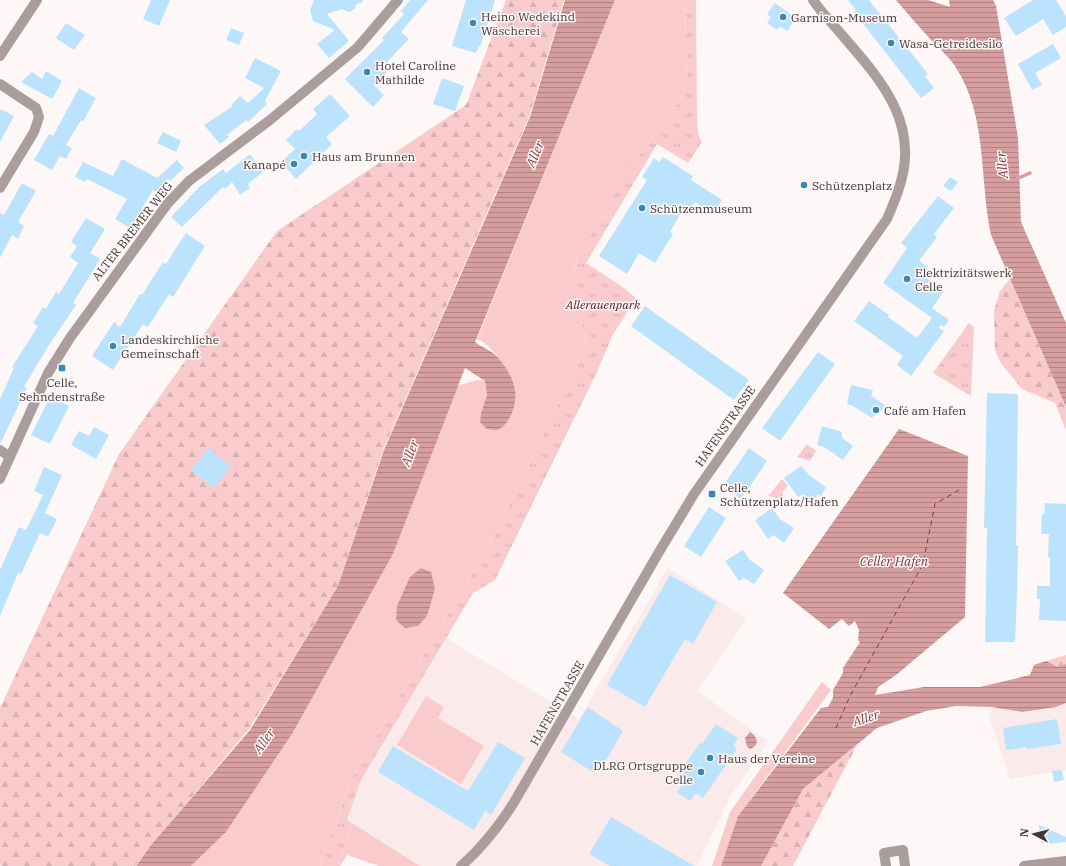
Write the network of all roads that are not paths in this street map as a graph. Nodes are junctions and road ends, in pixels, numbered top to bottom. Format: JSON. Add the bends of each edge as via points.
{"nodes":[{"id":1,"x":37,"y":0,"type":"edge"},
{"id":2,"x":398,"y":0,"type":"edge"},
{"id":3,"x":813,"y":0,"type":"edge"},
{"id":4,"x":0,"y":56,"type":"edge"},
{"id":5,"x":0,"y":84,"type":"edge"},
{"id":6,"x":0,"y":188,"type":"edge"},
{"id":7,"x":0,"y":450,"type":"edge"},
{"id":8,"x":10,"y":457,"type":"junction"},
{"id":9,"x":0,"y":479,"type":"edge"},
{"id":10,"x":1066,"y":861,"type":"edge"},
{"id":11,"x":461,"y":866,"type":"edge"},
{"id":12,"x":886,"y":866,"type":"edge"},
{"id":13,"x":905,"y":866,"type":"edge"},
{"id":14,"x":1024,"y":866,"type":"edge"}],
"edges":[{"from":1,"to":4,"type":"street"},
{"from":2,"to":8,"type":"street","name":"ALTER BREMER WEG","via":[[358,47],[270,120],[189,181],[168,203],[70,338],[48,373]]},
{"from":3,"to":11,"type":"street","name":"HAFENSTRASSE","via":[[881,82],[895,104],[903,130],[905,158],[895,200],[887,219],[694,494],[513,804],[481,847]]},
{"from":5,"to":6,"type":"street","via":[[36,108],[39,117],[34,132]]},
{"from":7,"to":8,"type":"street"},
{"from":8,"to":9,"type":"street","name":"ALTER BREMER WEG"},
{"from":10,"to":14,"type":"street"},
{"from":12,"to":13,"type":"street","via":[[884,853],[903,850]]}]}
